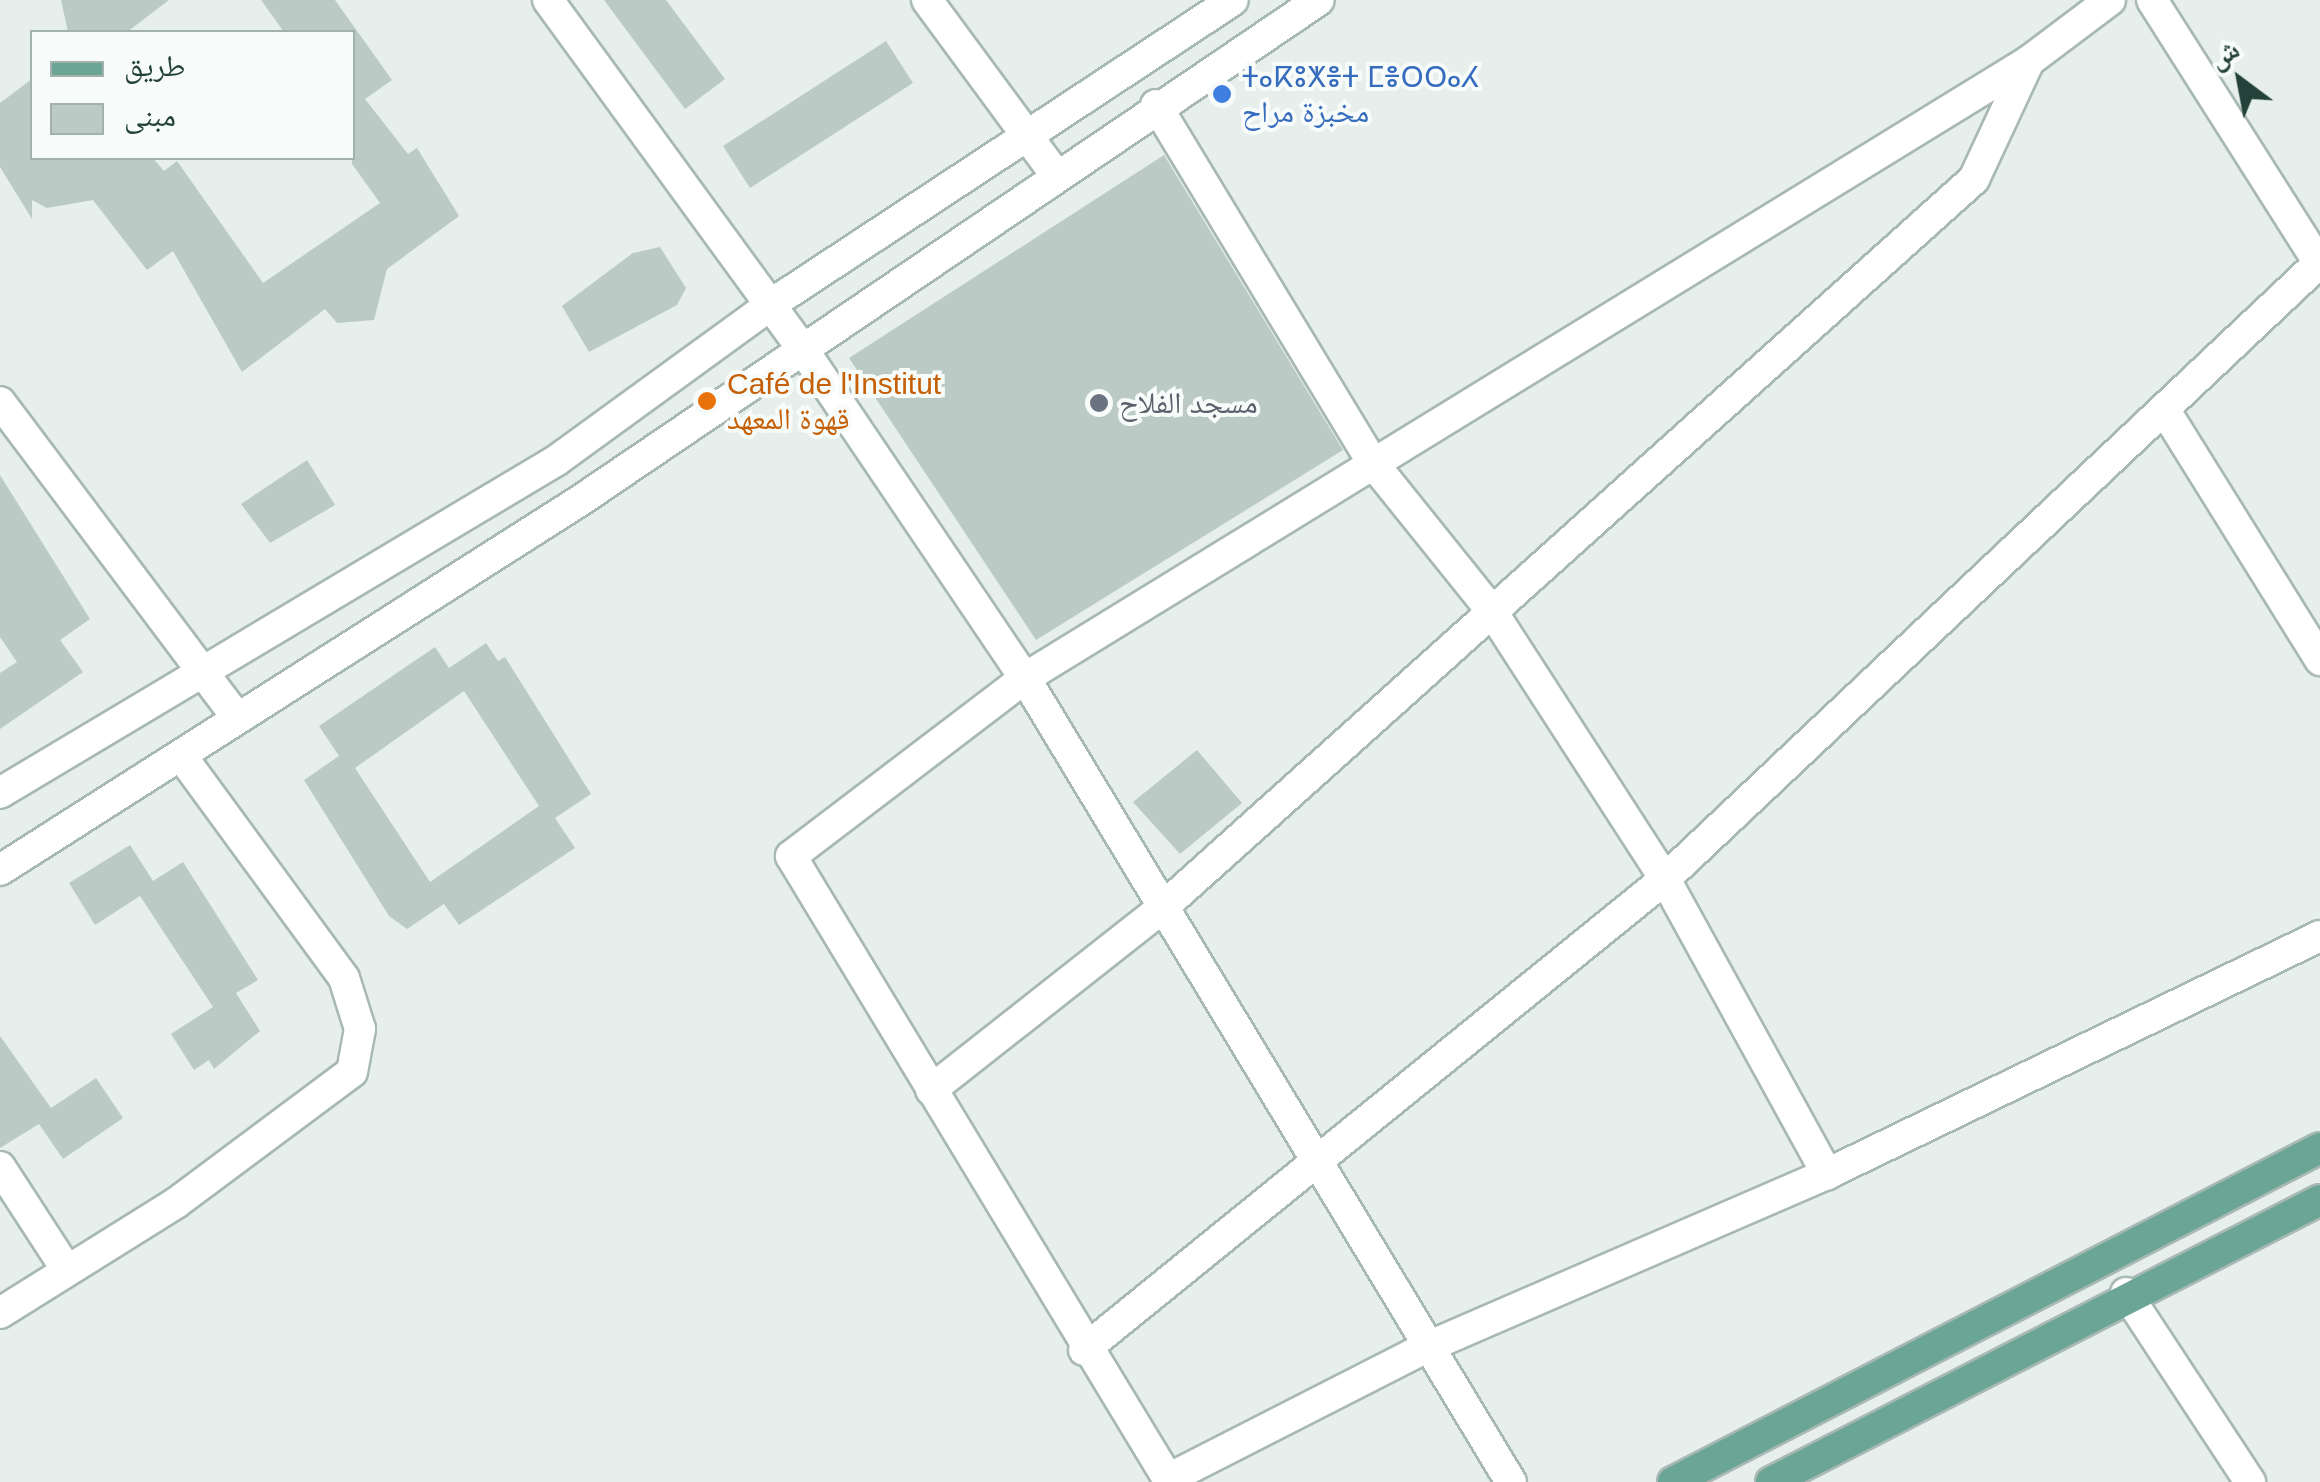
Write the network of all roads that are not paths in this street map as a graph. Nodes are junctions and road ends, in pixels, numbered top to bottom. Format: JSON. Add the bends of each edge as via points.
{"nodes":[{"id":1,"x":548,"y":0,"type":"edge"},
{"id":2,"x":927,"y":0,"type":"edge"},
{"id":3,"x":1233,"y":0,"type":"edge"},
{"id":4,"x":1319,"y":0,"type":"edge"},
{"id":5,"x":2110,"y":0,"type":"edge"},
{"id":6,"x":2152,"y":0,"type":"edge"},
{"id":7,"x":2029,"y":61,"type":"junction"},
{"id":8,"x":1156,"y":104,"type":"junction"},
{"id":9,"x":1030,"y":132,"type":"junction"},
{"id":10,"x":1056,"y":175,"type":"junction"},
{"id":11,"x":2320,"y":263,"type":"edge"},
{"id":12,"x":770,"y":305,"type":"junction"},
{"id":13,"x":802,"y":348,"type":"junction"},
{"id":14,"x":0,"y":402,"type":"edge"},
{"id":15,"x":2164,"y":409,"type":"junction"},
{"id":16,"x":557,"y":460,"type":"junction"},
{"id":17,"x":1372,"y":462,"type":"junction"},
{"id":18,"x":581,"y":500,"type":"junction"},
{"id":19,"x":1492,"y":610,"type":"junction"},
{"id":20,"x":2320,"y":660,"type":"edge"},
{"id":21,"x":194,"y":669,"type":"junction"},
{"id":22,"x":1025,"y":678,"type":"junction"},
{"id":23,"x":236,"y":716,"type":"junction"},
{"id":24,"x":181,"y":755,"type":"junction"},
{"id":25,"x":0,"y":792,"type":"edge"},
{"id":26,"x":0,"y":870,"type":"edge"},
{"id":27,"x":1665,"y":878,"type":"junction"},
{"id":28,"x":1160,"y":910,"type":"junction"},
{"id":29,"x":2320,"y":936,"type":"edge"},
{"id":30,"x":932,"y":1090,"type":"junction"},
{"id":31,"x":2320,"y":1148,"type":"edge"},
{"id":32,"x":1320,"y":1159,"type":"junction"},
{"id":33,"x":0,"y":1167,"type":"edge"},
{"id":34,"x":1827,"y":1174,"type":"junction"},
{"id":35,"x":2320,"y":1200,"type":"edge"},
{"id":36,"x":65,"y":1267,"type":"junction"},
{"id":37,"x":2126,"y":1293,"type":"junction"},
{"id":38,"x":0,"y":1312,"type":"edge"},
{"id":39,"x":1425,"y":1348,"type":"junction"},
{"id":40,"x":1084,"y":1350,"type":"junction"},
{"id":41,"x":1511,"y":1482,"type":"edge"},
{"id":42,"x":1673,"y":1482,"type":"edge"},
{"id":43,"x":1771,"y":1482,"type":"edge"},
{"id":44,"x":2250,"y":1482,"type":"edge"}],
"edges":[{"from":1,"to":12,"type":"street"},
{"from":2,"to":9,"type":"street"},
{"from":3,"to":9,"type":"street"},
{"from":4,"to":8,"type":"street"},
{"from":5,"to":7,"type":"street"},
{"from":6,"to":11,"type":"street"},
{"from":7,"to":17,"type":"street"},
{"from":7,"to":19,"type":"street","via":[[1974,179]]},
{"from":8,"to":10,"type":"street"},
{"from":8,"to":17,"type":"street"},
{"from":9,"to":10,"type":"street"},
{"from":9,"to":12,"type":"street"},
{"from":10,"to":13,"type":"street"},
{"from":11,"to":15,"type":"street"},
{"from":12,"to":13,"type":"street"},
{"from":12,"to":16,"type":"street"},
{"from":13,"to":18,"type":"street"},
{"from":13,"to":22,"type":"street"},
{"from":14,"to":21,"type":"street"},
{"from":15,"to":20,"type":"street"},
{"from":15,"to":27,"type":"street"},
{"from":16,"to":18,"type":"street"},
{"from":16,"to":21,"type":"street"},
{"from":17,"to":19,"type":"street"},
{"from":17,"to":22,"type":"street"},
{"from":18,"to":23,"type":"street"},
{"from":19,"to":27,"type":"street"},
{"from":19,"to":28,"type":"street"},
{"from":21,"to":23,"type":"street"},
{"from":21,"to":25,"type":"street"},
{"from":22,"to":28,"type":"street"},
{"from":22,"to":30,"type":"street","via":[[792,856]]},
{"from":23,"to":24,"type":"street"},
{"from":24,"to":26,"type":"street"},
{"from":24,"to":36,"type":"street","via":[[344,978],[360,1029],[352,1072],[176,1204]]},
{"from":27,"to":32,"type":"street"},
{"from":27,"to":34,"type":"street"},
{"from":28,"to":30,"type":"street"},
{"from":28,"to":32,"type":"street"},
{"from":29,"to":34,"type":"street"},
{"from":30,"to":40,"type":"street"},
{"from":31,"to":42,"type":"main road"},
{"from":32,"to":39,"type":"street"},
{"from":32,"to":40,"type":"street"},
{"from":33,"to":36,"type":"street"},
{"from":34,"to":39,"type":"street"},
{"from":35,"to":37,"type":"main road"},
{"from":36,"to":38,"type":"street"},
{"from":37,"to":43,"type":"main road"},
{"from":37,"to":44,"type":"street"},
{"from":39,"to":40,"type":"street","via":[[1168,1478]]},
{"from":39,"to":41,"type":"street"}]}
